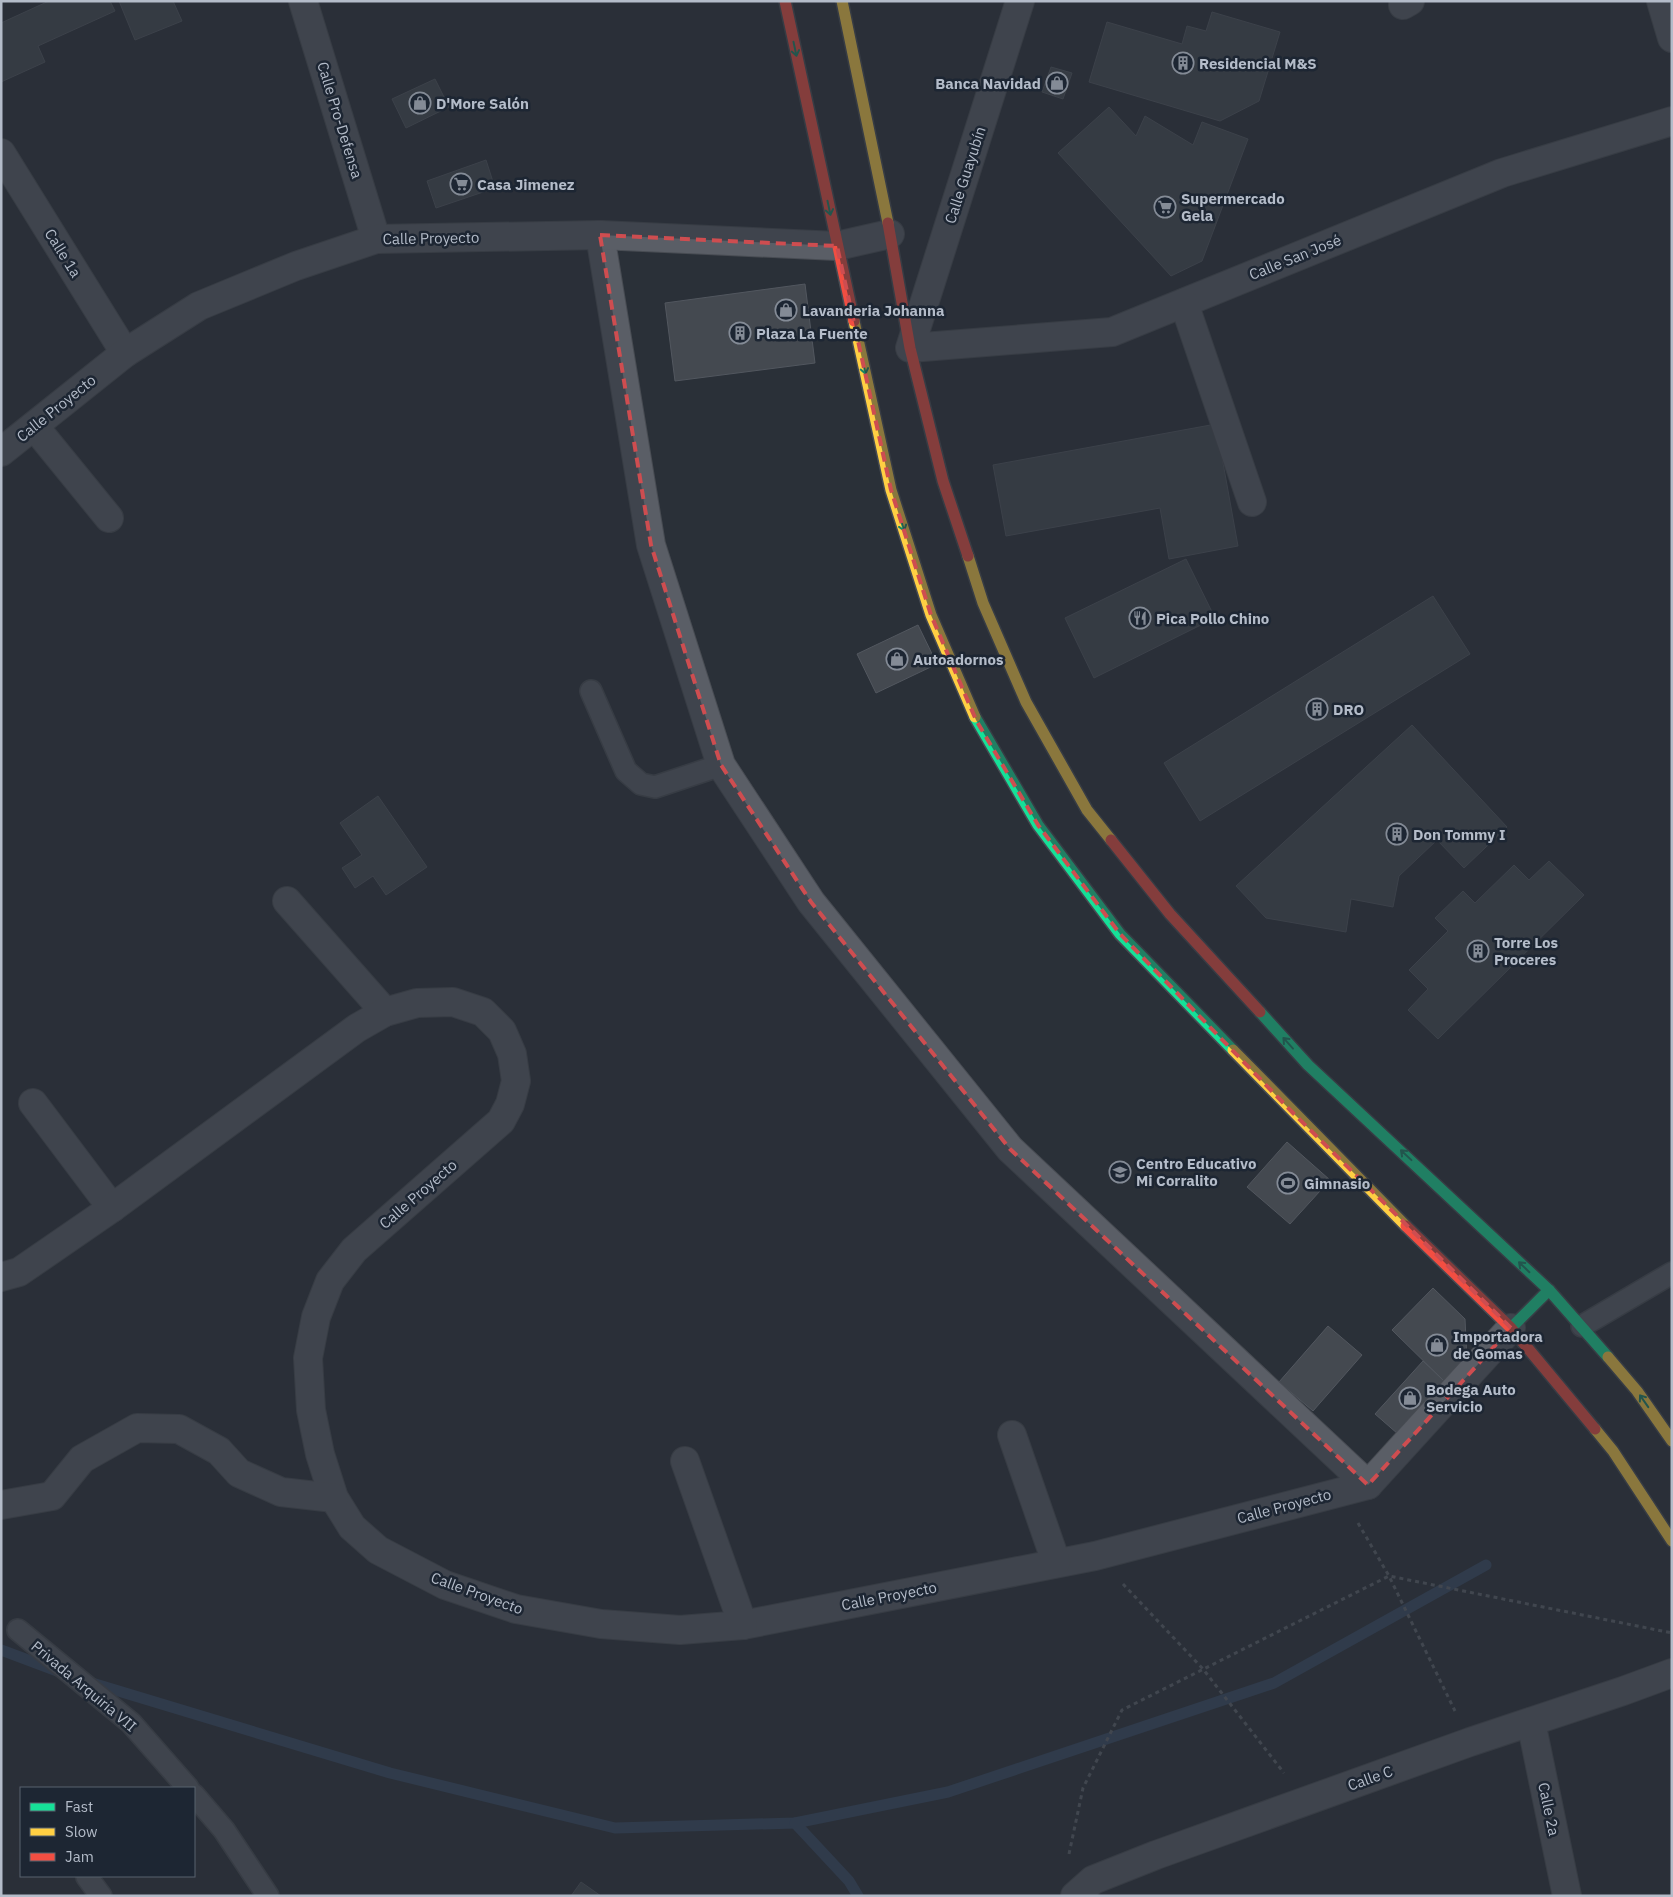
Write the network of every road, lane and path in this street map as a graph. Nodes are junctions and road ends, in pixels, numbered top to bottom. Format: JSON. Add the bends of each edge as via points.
{"nodes":[{"id":1,"x":303,"y":1,"type":"edge"},
{"id":2,"x":785,"y":1,"type":"edge"},
{"id":3,"x":842,"y":1,"type":"edge"},
{"id":4,"x":1020,"y":1,"type":"edge"},
{"id":5,"x":1661,"y":1,"type":"edge"},
{"id":6,"x":1672,"y":38,"type":"edge"},
{"id":7,"x":1672,"y":121,"type":"edge"},
{"id":8,"x":1,"y":153,"type":"edge"},
{"id":9,"x":890,"y":234,"type":"junction"},
{"id":10,"x":600,"y":235,"type":"junction"},
{"id":11,"x":376,"y":238,"type":"junction"},
{"id":12,"x":837,"y":246,"type":"junction"},
{"id":13,"x":1184,"y":303,"type":"junction"},
{"id":14,"x":910,"y":348,"type":"junction"},
{"id":15,"x":125,"y":353,"type":"junction"},
{"id":16,"x":34,"y":426,"type":"junction"},
{"id":17,"x":1,"y":452,"type":"edge"},
{"id":18,"x":1252,"y":502,"type":"dead end"},
{"id":19,"x":109,"y":518,"type":"dead end"},
{"id":20,"x":591,"y":691,"type":"dead end"},
{"id":21,"x":721,"y":766,"type":"junction"},
{"id":22,"x":287,"y":901,"type":"dead end"},
{"id":23,"x":385,"y":1012,"type":"junction"},
{"id":24,"x":34,"y":1103,"type":"dead end"},
{"id":25,"x":112,"y":1208,"type":"junction"},
{"id":26,"x":1672,"y":1273,"type":"edge"},
{"id":27,"x":1,"y":1277,"type":"edge"},
{"id":28,"x":1549,"y":1290,"type":"junction"},
{"id":29,"x":1582,"y":1326,"type":"junction"},
{"id":30,"x":1511,"y":1328,"type":"junction"},
{"id":31,"x":1012,"y":1436,"type":"dead end"},
{"id":32,"x":1672,"y":1441,"type":"edge"},
{"id":33,"x":685,"y":1461,"type":"dead end"},
{"id":34,"x":1368,"y":1485,"type":"junction"},
{"id":35,"x":1340,"y":1492,"type":"junction"},
{"id":36,"x":334,"y":1498,"type":"junction"},
{"id":37,"x":1,"y":1505,"type":"edge"},
{"id":38,"x":1668,"y":1529,"type":"edge"},
{"id":39,"x":1095,"y":1556,"type":"junction"},
{"id":40,"x":1056,"y":1562,"type":"junction"},
{"id":41,"x":1389,"y":1576,"type":"junction"},
{"id":42,"x":744,"y":1625,"type":"junction"},
{"id":43,"x":18,"y":1630,"type":"dead end"},
{"id":44,"x":1672,"y":1633,"type":"edge"},
{"id":45,"x":1203,"y":1669,"type":"junction"},
{"id":46,"x":1672,"y":1673,"type":"edge"},
{"id":47,"x":1531,"y":1722,"type":"junction"},
{"id":48,"x":1470,"y":1742,"type":"junction"},
{"id":49,"x":187,"y":1787,"type":"edge"},
{"id":50,"x":195,"y":1796,"type":"edge"},
{"id":51,"x":1306,"y":1801,"type":"junction"},
{"id":52,"x":1068,"y":1857,"type":"dead end"},
{"id":53,"x":87,"y":1877,"type":"dead end"},
{"id":54,"x":101,"y":1896,"type":"edge"},
{"id":55,"x":268,"y":1896,"type":"edge"},
{"id":56,"x":1076,"y":1896,"type":"edge"},
{"id":57,"x":1568,"y":1896,"type":"edge"}],
"edges":[{"from":1,"to":11,"type":"street","name":"Calle Pro-Defensa"},
{"from":2,"to":12,"type":"main road","one_way":true},
{"from":3,"to":9,"type":"main road"},
{"from":4,"to":14,"type":"street","name":"Calle Guayubín"},
{"from":5,"to":6,"type":"street"},
{"from":7,"to":13,"type":"street","name":"Calle San José","via":[[1502,173]]},
{"from":8,"to":15,"type":"street","name":"Calle 1a"},
{"from":9,"to":12,"type":"street","name":"Calle Proyecto"},
{"from":9,"to":14,"type":"main road"},
{"from":10,"to":11,"type":"street","name":"Calle Proyecto"},
{"from":10,"to":12,"type":"street","name":"Calle Proyecto"},
{"from":10,"to":21,"type":"street","via":[[652,545]]},
{"from":11,"to":15,"type":"street","name":"Calle Proyecto","via":[[296,266],[199,306]]},
{"from":12,"to":30,"type":"main road","one_way":true,"via":[[891,490],[931,614],[976,720],[1038,824],[1120,934],[1300,1120]]},
{"from":13,"to":14,"type":"street","name":"Calle San José","via":[[1112,332]]},
{"from":13,"to":18,"type":"street"},
{"from":28,"to":14,"type":"main road","one_way":true,"via":[[1308,1065],[1170,914],[1087,810],[1026,702],[983,603],[943,481]]},
{"from":15,"to":16,"type":"street","name":"Calle Proyecto"},
{"from":16,"to":17,"type":"street","name":"Calle Proyecto"},
{"from":16,"to":19,"type":"street"},
{"from":20,"to":21,"type":"lane","via":[[626,771],[641,784],[655,787]]},
{"from":21,"to":34,"type":"street","via":[[811,902],[1010,1149]]},
{"from":22,"to":23,"type":"street"},
{"from":23,"to":25,"type":"street","name":"Calle Proyecto","via":[[356,1028]]},
{"from":23,"to":36,"type":"street","name":"Calle Proyecto","via":[[417,1003],[453,1002],[483,1012],[502,1031],[512,1054],[516,1081],[510,1104],[500,1121],[354,1250],[330,1281],[316,1317],[308,1358],[311,1410]]},
{"from":24,"to":25,"type":"street"},
{"from":25,"to":27,"type":"street","name":"Calle Proyecto","via":[[19,1272]]},
{"from":26,"to":29,"type":"lane"},
{"from":28,"to":29,"type":"main road"},
{"from":28,"to":30,"type":"main road"},
{"from":32,"to":29,"type":"main road","one_way":true,"via":[[1637,1391]]},
{"from":30,"to":34,"type":"street"},
{"from":30,"to":38,"type":"main road","via":[[1613,1450]]},
{"from":31,"to":40,"type":"street"},
{"from":33,"to":42,"type":"street"},
{"from":34,"to":35,"type":"street","name":"Calle Proyecto"},
{"from":35,"to":39,"type":"street","name":"Calle Proyecto"},
{"from":35,"to":41,"type":"path"},
{"from":36,"to":37,"type":"street","via":[[281,1492],[240,1473],[219,1450],[179,1429],[137,1428],[82,1459],[52,1496]]},
{"from":36,"to":42,"type":"street","name":"Calle Proyecto","via":[[352,1527],[378,1550],[446,1585],[516,1609],[601,1624],[680,1630]]},
{"from":39,"to":40,"type":"street","name":"Calle Proyecto"},
{"from":39,"to":45,"type":"path"},
{"from":40,"to":42,"type":"street","name":"Calle Proyecto"},
{"from":41,"to":44,"type":"path"},
{"from":41,"to":45,"type":"path"},
{"from":41,"to":48,"type":"path"},
{"from":43,"to":49,"type":"lane","name":"Privada Arquiria VII","via":[[130,1723]]},
{"from":45,"to":51,"type":"path"},
{"from":45,"to":52,"type":"path","via":[[1122,1710],[1083,1788]]},
{"from":46,"to":47,"type":"street","name":"Calle C"},
{"from":47,"to":48,"type":"street","name":"Calle C"},
{"from":47,"to":57,"type":"street","name":"Calle 2a"},
{"from":48,"to":51,"type":"street","name":"Calle C"},
{"from":50,"to":55,"type":"lane","via":[[224,1830]]},
{"from":51,"to":56,"type":"street","name":"Calle C","via":[[1093,1880]]},
{"from":53,"to":54,"type":"lane"}]}
